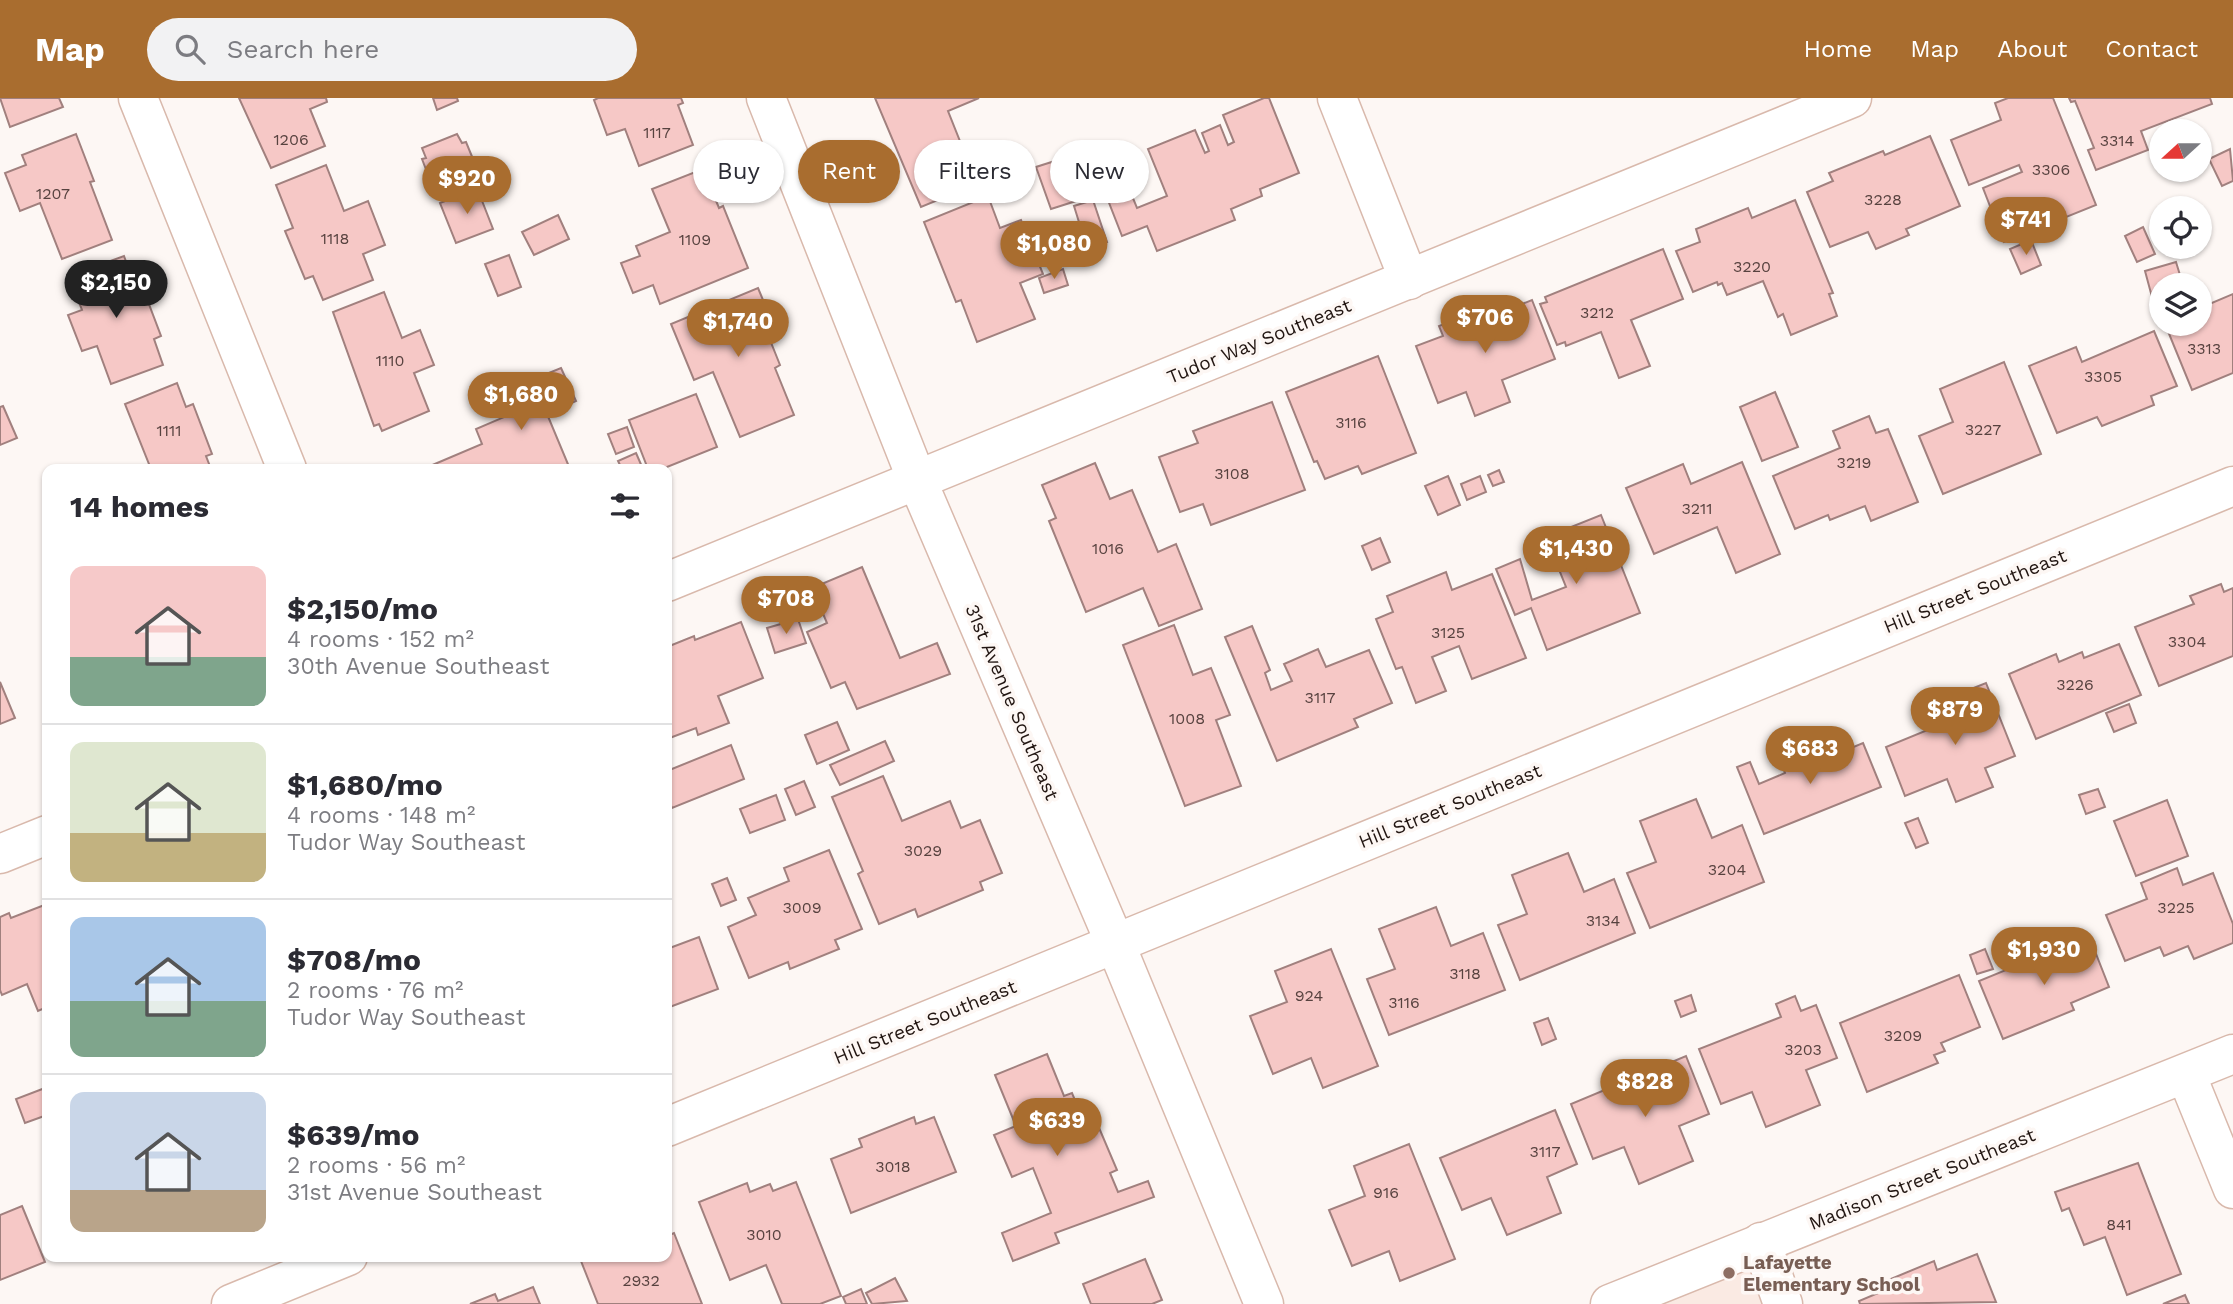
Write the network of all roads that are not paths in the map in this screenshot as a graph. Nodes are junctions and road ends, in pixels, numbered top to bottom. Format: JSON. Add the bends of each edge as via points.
{"nodes":[{"id":1,"x":138,"y":98,"type":"edge"},
{"id":2,"x":766,"y":98,"type":"edge"},
{"id":3,"x":1337,"y":98,"type":"edge"},
{"id":4,"x":1852,"y":98,"type":"edge"},
{"id":5,"x":1409,"y":280,"type":"junction"},
{"id":6,"x":285,"y":464,"type":"edge"},
{"id":7,"x":917,"y":480,"type":"junction"},
{"id":8,"x":2233,"y":486,"type":"edge"},
{"id":9,"x":672,"y":580,"type":"edge"},
{"id":10,"x":42,"y":837,"type":"edge"},
{"id":11,"x":0,"y":854,"type":"edge"},
{"id":12,"x":1115,"y":943,"type":"junction"},
{"id":13,"x":2233,"y":1054,"type":"edge"},
{"id":14,"x":2186,"y":1074,"type":"junction"},
{"id":15,"x":672,"y":1125,"type":"edge"},
{"id":16,"x":2233,"y":1189,"type":"edge"},
{"id":17,"x":1761,"y":1242,"type":"junction"},
{"id":18,"x":333,"y":1262,"type":"edge"},
{"id":19,"x":231,"y":1304,"type":"edge"},
{"id":20,"x":1264,"y":1304,"type":"edge"},
{"id":21,"x":1610,"y":1304,"type":"edge"},
{"id":22,"x":1783,"y":1304,"type":"edge"}],
"edges":[{"from":1,"to":6,"type":"street"},
{"from":2,"to":7,"type":"street","name":"31st Avenue Southeast"},
{"from":3,"to":5,"type":"street"},
{"from":4,"to":5,"type":"street","name":"Tudor Way Southeast"},
{"from":5,"to":7,"type":"street","name":"Tudor Way Southeast"},
{"from":7,"to":9,"type":"street","name":"Tudor Way Southeast"},
{"from":7,"to":12,"type":"street","name":"31st Avenue Southeast"},
{"from":8,"to":12,"type":"street","name":"Hill Street Southeast"},
{"from":10,"to":11,"type":"street"},
{"from":12,"to":15,"type":"street","name":"Hill Street Southeast"},
{"from":12,"to":20,"type":"street","name":"31st Avenue Southeast"},
{"from":13,"to":14,"type":"street","name":"Madison Street Southeast"},
{"from":14,"to":16,"type":"street"},
{"from":14,"to":17,"type":"street","name":"Madison Street Southeast"},
{"from":17,"to":21,"type":"street","name":"Madison Street Southeast"},
{"from":17,"to":22,"type":"street"},
{"from":18,"to":19,"type":"street"}]}
